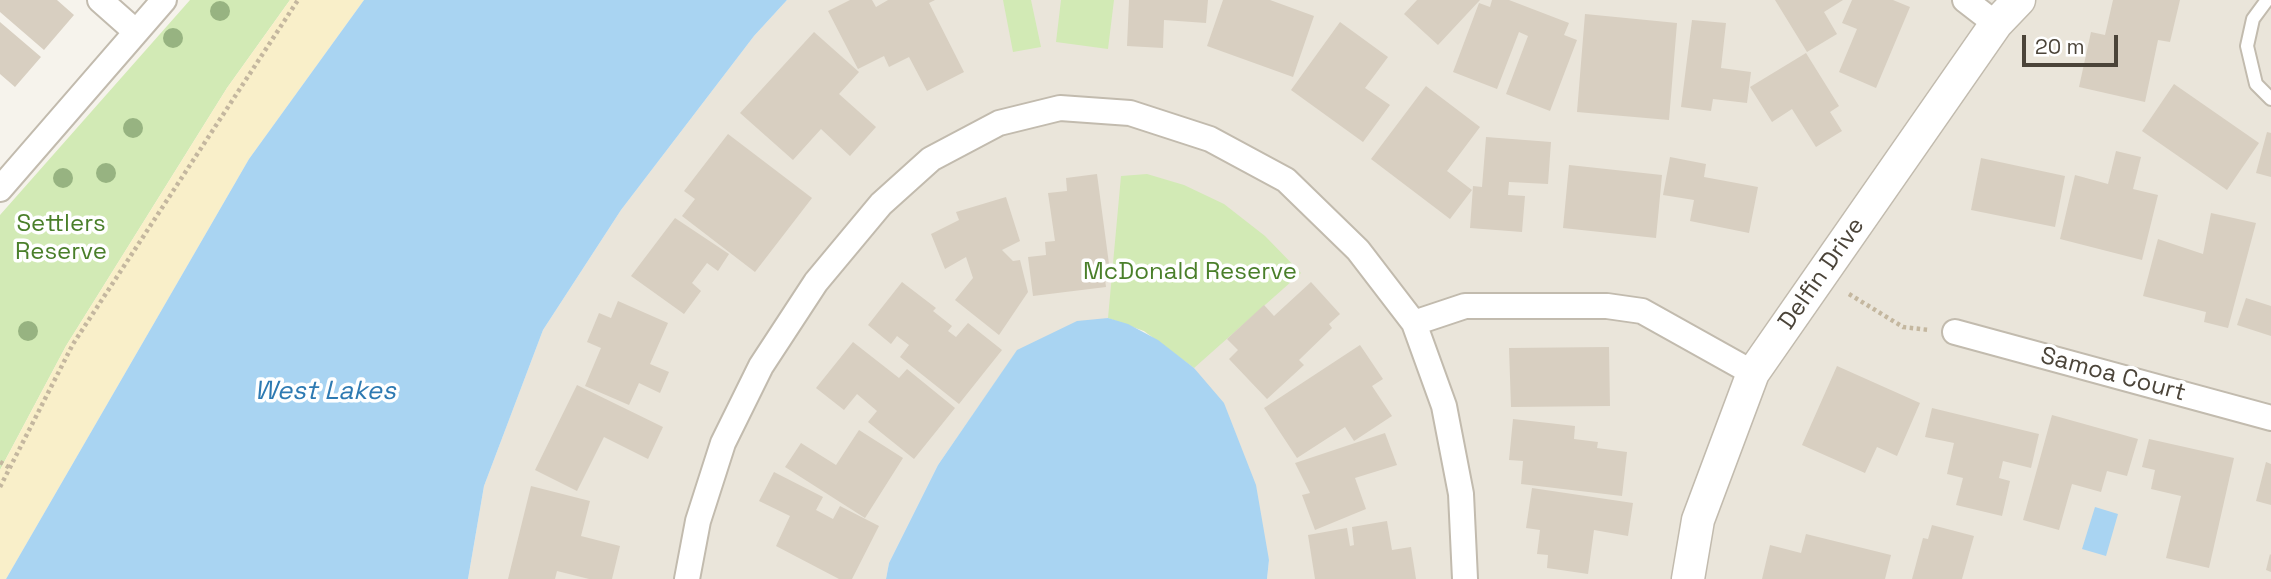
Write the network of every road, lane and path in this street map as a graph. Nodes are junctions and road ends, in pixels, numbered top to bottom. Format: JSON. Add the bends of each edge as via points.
{"nodes":[{"id":1,"x":100,"y":0,"type":"edge"},
{"id":2,"x":164,"y":0,"type":"edge"},
{"id":3,"x":298,"y":0,"type":"edge"},
{"id":4,"x":1965,"y":0,"type":"edge"},
{"id":5,"x":2019,"y":0,"type":"edge"},
{"id":6,"x":2267,"y":0,"type":"edge"},
{"id":7,"x":1996,"y":24,"type":"junction"},
{"id":8,"x":135,"y":31,"type":"junction"},
{"id":9,"x":2271,"y":99,"type":"edge"},
{"id":10,"x":0,"y":189,"type":"edge"},
{"id":11,"x":1849,"y":294,"type":"dead end"},
{"id":12,"x":1414,"y":323,"type":"junction"},
{"id":13,"x":1955,"y":332,"type":"joint"},
{"id":14,"x":1753,"y":373,"type":"junction"},
{"id":15,"x":2271,"y":418,"type":"edge"},
{"id":16,"x":0,"y":462,"type":"edge"},
{"id":17,"x":10,"y":468,"type":"junction"},
{"id":18,"x":0,"y":487,"type":"edge"},
{"id":19,"x":687,"y":579,"type":"edge"},
{"id":20,"x":1465,"y":579,"type":"edge"},
{"id":21,"x":1688,"y":579,"type":"edge"}],
"edges":[{"from":1,"to":8,"type":"street"},
{"from":2,"to":8,"type":"street"},
{"from":3,"to":17,"type":"path","via":[[72,344]]},
{"from":4,"to":7,"type":"street"},
{"from":5,"to":7,"type":"street","name":"Delfin Drive"},
{"from":6,"to":9,"type":"lane","via":[[2253,19],[2247,46],[2256,84]]},
{"from":7,"to":14,"type":"street","name":"Delfin Drive"},
{"from":8,"to":10,"type":"street"},
{"from":11,"to":13,"type":"path","via":[[1903,327]]},
{"from":12,"to":14,"type":"street","via":[[1465,306],[1607,306],[1642,311]]},
{"from":12,"to":19,"type":"street","via":[[1358,250],[1286,180],[1210,139],[1130,113],[1060,108],[999,123],[931,159],[881,204],[816,282],[761,366],[723,443],[698,522]]},
{"from":12,"to":20,"type":"street","via":[[1444,406],[1461,494]]},
{"from":13,"to":15,"type":"street","name":"Samoa Court"},
{"from":14,"to":21,"type":"street","name":"Delfin Drive","via":[[1698,520]]},
{"from":16,"to":17,"type":"path"},
{"from":17,"to":18,"type":"path"}]}
